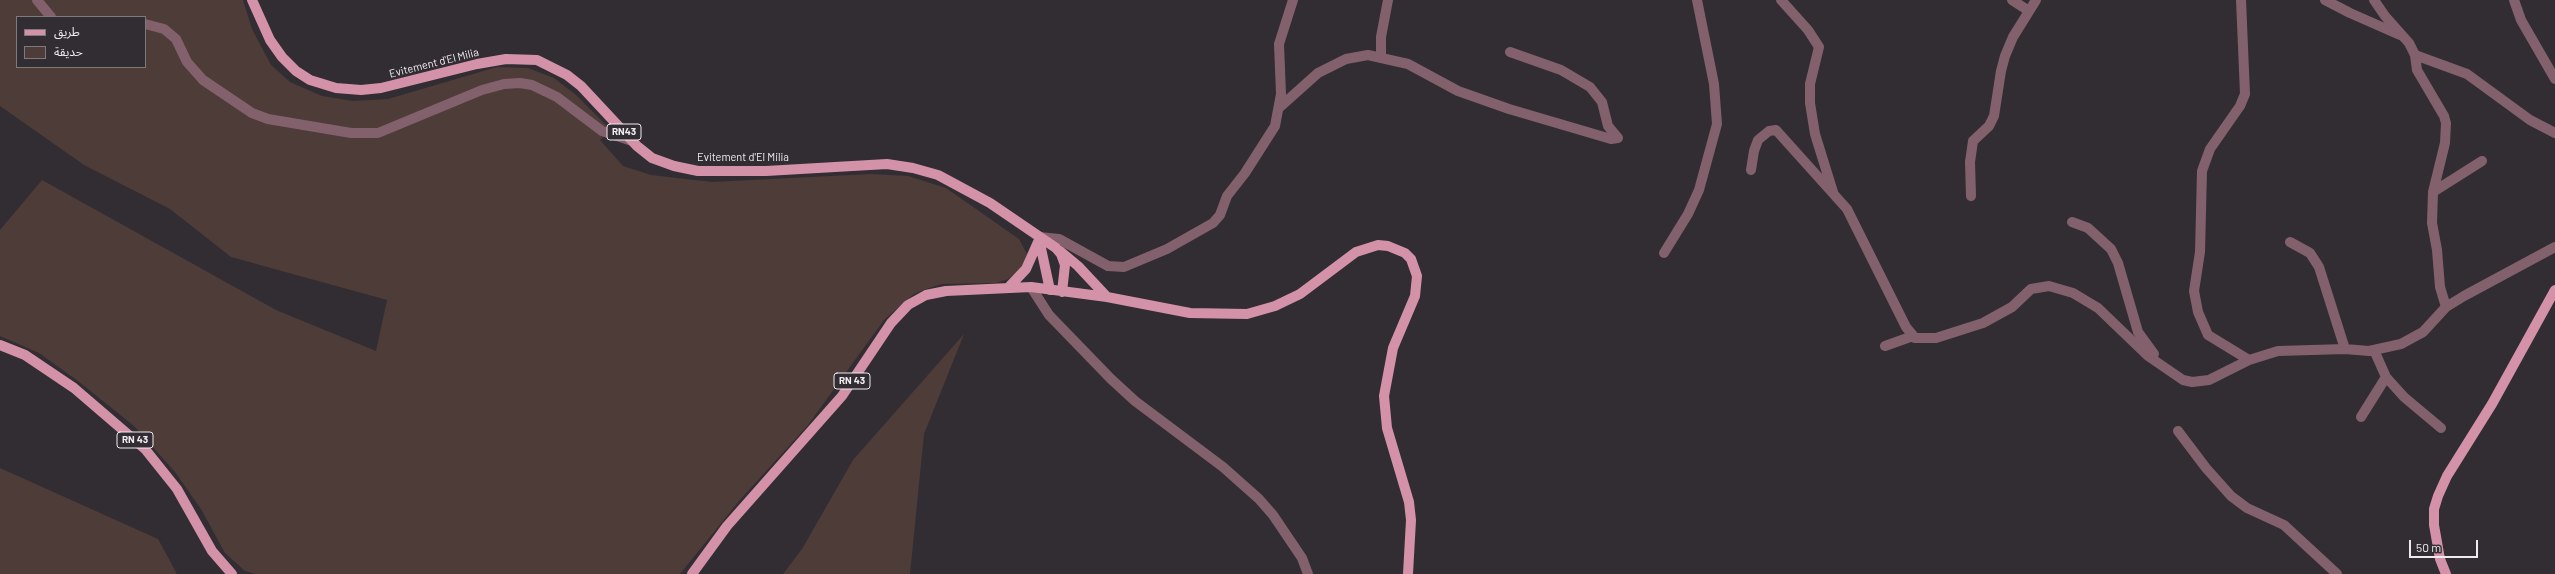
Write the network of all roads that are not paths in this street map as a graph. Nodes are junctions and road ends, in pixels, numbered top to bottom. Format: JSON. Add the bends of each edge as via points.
{"nodes":[{"id":1,"x":37,"y":0,"type":"edge"},
{"id":2,"x":252,"y":0,"type":"edge"},
{"id":3,"x":1293,"y":0,"type":"edge"},
{"id":4,"x":1388,"y":0,"type":"edge"},
{"id":5,"x":1697,"y":0,"type":"edge"},
{"id":6,"x":1781,"y":0,"type":"edge"},
{"id":7,"x":2012,"y":0,"type":"edge"},
{"id":8,"x":2036,"y":0,"type":"edge"},
{"id":9,"x":2241,"y":0,"type":"edge"},
{"id":10,"x":2325,"y":0,"type":"edge"},
{"id":11,"x":2374,"y":0,"type":"edge"},
{"id":12,"x":2514,"y":0,"type":"edge"},
{"id":13,"x":2029,"y":11,"type":"junction"},
{"id":14,"x":51,"y":16,"type":"edge"},
{"id":15,"x":146,"y":24,"type":"edge"},
{"id":16,"x":2403,"y":36,"type":"junction"},
{"id":17,"x":1510,"y":52,"type":"dead end"},
{"id":18,"x":2415,"y":55,"type":"junction"},
{"id":19,"x":1381,"y":57,"type":"junction"},
{"id":20,"x":2555,"y":79,"type":"edge"},
{"id":21,"x":1280,"y":107,"type":"junction"},
{"id":22,"x":2555,"y":133,"type":"edge"},
{"id":23,"x":632,"y":141,"type":"junction"},
{"id":24,"x":2482,"y":160,"type":"dead end"},
{"id":25,"x":1751,"y":170,"type":"dead end"},
{"id":26,"x":2433,"y":192,"type":"junction"},
{"id":27,"x":1834,"y":194,"type":"junction"},
{"id":28,"x":1971,"y":196,"type":"dead end"},
{"id":29,"x":2072,"y":222,"type":"dead end"},
{"id":30,"x":1039,"y":240,"type":"junction"},
{"id":31,"x":2290,"y":242,"type":"dead end"},
{"id":32,"x":2555,"y":246,"type":"edge"},
{"id":33,"x":1056,"y":248,"type":"junction"},
{"id":34,"x":1664,"y":253,"type":"dead end"},
{"id":35,"x":1008,"y":288,"type":"junction"},
{"id":36,"x":1031,"y":288,"type":"junction"},
{"id":37,"x":1050,"y":290,"type":"junction"},
{"id":38,"x":2555,"y":290,"type":"edge"},
{"id":39,"x":1062,"y":292,"type":"junction"},
{"id":40,"x":1107,"y":297,"type":"junction"},
{"id":41,"x":2446,"y":307,"type":"junction"},
{"id":42,"x":1913,"y":336,"type":"junction"},
{"id":43,"x":0,"y":345,"type":"edge"},
{"id":44,"x":1885,"y":346,"type":"dead end"},
{"id":45,"x":2345,"y":349,"type":"junction"},
{"id":46,"x":2374,"y":350,"type":"junction"},
{"id":47,"x":2248,"y":360,"type":"junction"},
{"id":48,"x":2167,"y":370,"type":"junction"},
{"id":49,"x":2386,"y":377,"type":"junction"},
{"id":50,"x":2360,"y":417,"type":"dead end"},
{"id":51,"x":2441,"y":428,"type":"dead end"},
{"id":52,"x":2178,"y":431,"type":"dead end"},
{"id":53,"x":232,"y":574,"type":"edge"},
{"id":54,"x":692,"y":574,"type":"edge"},
{"id":55,"x":1308,"y":574,"type":"edge"},
{"id":56,"x":1408,"y":574,"type":"edge"},
{"id":57,"x":2337,"y":574,"type":"edge"},
{"id":58,"x":2446,"y":574,"type":"edge"}],
"edges":[{"from":1,"to":14,"type":"street"},
{"from":2,"to":23,"type":"main road","name":"Evitement d'El Milia","number":"RN43","via":[[270,40],[282,57],[310,80],[336,88],[361,90],[381,88],[499,60],[537,60],[562,72],[581,86]]},
{"from":3,"to":21,"type":"street","via":[[1279,44]]},
{"from":4,"to":19,"type":"street","via":[[1382,29]]},
{"from":5,"to":34,"type":"street","via":[[1714,84],[1717,124],[1699,190],[1683,224]]},
{"from":6,"to":27,"type":"street","via":[[1808,30],[1819,47],[1810,84],[1811,110],[1815,134]]},
{"from":7,"to":13,"type":"street"},
{"from":8,"to":13,"type":"street"},
{"from":9,"to":47,"type":"street","via":[[2245,94],[2240,106],[2210,149],[2202,171],[2200,252],[2194,291],[2198,312],[2208,335]]},
{"from":10,"to":16,"type":"street"},
{"from":11,"to":16,"type":"street"},
{"from":12,"to":20,"type":"street","via":[[2521,20]]},
{"from":13,"to":28,"type":"street","via":[[2005,56],[1994,116],[1989,126],[1973,141],[1970,162]]},
{"from":15,"to":23,"type":"street","via":[[164,29],[176,39],[187,62],[203,80],[252,113],[268,119],[351,133],[378,133],[482,90],[520,83],[532,85],[557,97],[611,136]]},
{"from":16,"to":18,"type":"street"},
{"from":17,"to":19,"type":"street","via":[[1562,70],[1590,87],[1602,102],[1608,126],[1618,138],[1611,139],[1488,102],[1435,80],[1418,68]]},
{"from":18,"to":22,"type":"street","via":[[2468,74],[2530,120]]},
{"from":18,"to":26,"type":"street","via":[[2417,70],[2446,123],[2445,143]]},
{"from":19,"to":21,"type":"street","via":[[1357,56],[1330,67],[1309,79]]},
{"from":21,"to":30,"type":"street","via":[[1275,126],[1227,196],[1220,215],[1203,230],[1132,265],[1116,267],[1103,263],[1059,239]]},
{"from":23,"to":30,"type":"main road","name":"Evitement d'El Milia","number":"RN43","via":[[652,158],[674,166],[698,170],[766,171],[887,164],[913,168],[938,175],[963,187]]},
{"from":24,"to":26,"type":"street"},
{"from":25,"to":27,"type":"street","via":[[1756,145],[1762,136],[1774,130]]},
{"from":26,"to":41,"type":"street","via":[[2432,223],[2440,287]]},
{"from":27,"to":42,"type":"street","via":[[1847,209],[1903,322]]},
{"from":29,"to":48,"type":"street","via":[[2092,231],[2111,249],[2118,263],[2138,332]]},
{"from":30,"to":33,"type":"main road","name":"Evitement d'El Milia"},
{"from":30,"to":35,"type":"main road","via":[[1026,269]]},
{"from":30,"to":37,"type":"main road"},
{"from":31,"to":45,"type":"street","via":[[2310,253],[2317,263]]},
{"from":32,"to":41,"type":"street"},
{"from":33,"to":39,"type":"main road","via":[[1064,265]]},
{"from":33,"to":40,"type":"main road","name":"Evitement d'El Milia","via":[[1078,266]]},
{"from":35,"to":36,"type":"main road","number":"RN 43"},
{"from":35,"to":54,"type":"main road","number":"RN 43","via":[[946,291],[926,295],[908,305],[891,323],[842,396],[726,526]]},
{"from":36,"to":37,"type":"main road","number":"RN 43"},
{"from":36,"to":55,"type":"street","via":[[1049,315],[1111,378],[1259,499],[1302,558]]},
{"from":37,"to":39,"type":"main road","number":"RN 43"},
{"from":38,"to":58,"type":"main road","via":[[2492,404],[2447,476],[2438,496],[2434,509],[2434,525],[2440,559]]},
{"from":39,"to":40,"type":"main road"},
{"from":40,"to":56,"type":"main road","via":[[1190,313],[1247,314],[1276,306],[1300,294],[1356,252],[1378,245],[1405,253],[1411,259],[1417,276],[1415,296],[1393,348],[1384,396],[1387,428],[1409,502],[1411,520]]},
{"from":41,"to":46,"type":"street","via":[[2433,324],[2414,338]]},
{"from":42,"to":44,"type":"street"},
{"from":42,"to":48,"type":"street","via":[[1919,339],[1936,338],[1983,323],[2012,306],[2032,289],[2049,286],[2072,293],[2098,308],[2148,356]]},
{"from":43,"to":53,"type":"main road","number":"RN 43","via":[[24,355],[68,384],[145,449],[177,489],[212,551]]},
{"from":45,"to":46,"type":"street"},
{"from":45,"to":47,"type":"street","via":[[2278,351]]},
{"from":46,"to":49,"type":"street"},
{"from":47,"to":48,"type":"street","via":[[2209,380],[2196,382],[2183,380]]},
{"from":49,"to":50,"type":"street"},
{"from":49,"to":51,"type":"street","via":[[2404,397]]},
{"from":52,"to":57,"type":"street","via":[[2231,496],[2247,508],[2284,526]]}]}
